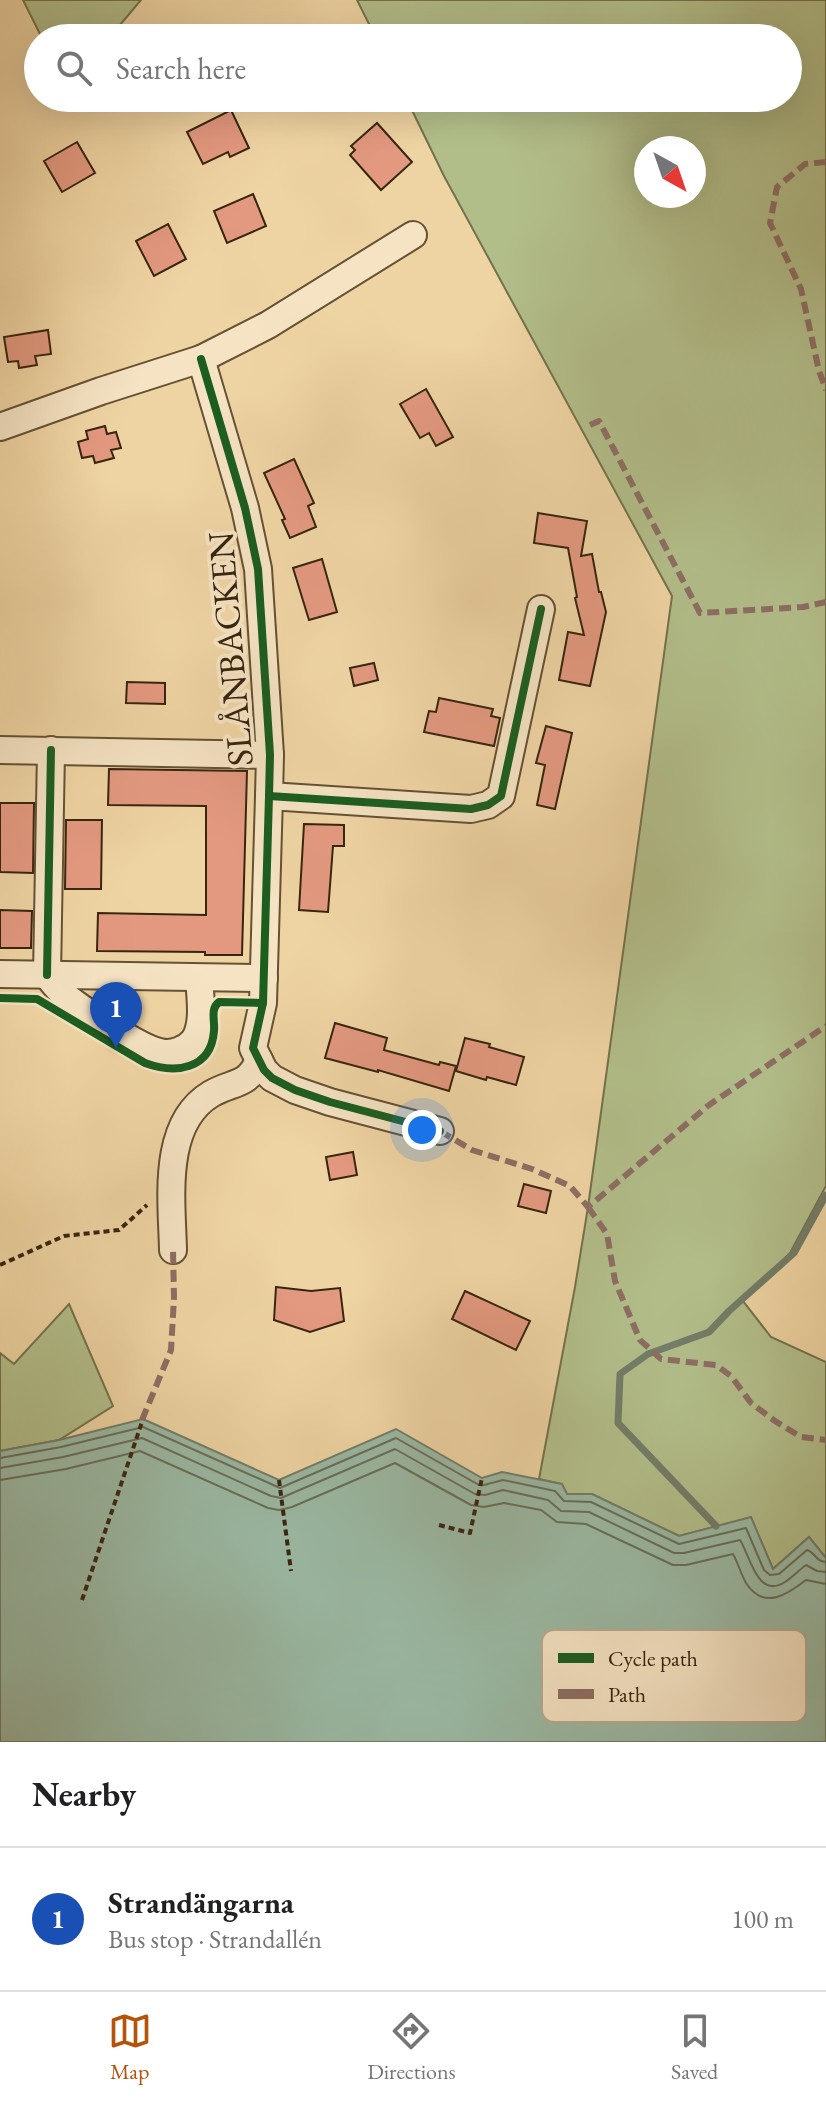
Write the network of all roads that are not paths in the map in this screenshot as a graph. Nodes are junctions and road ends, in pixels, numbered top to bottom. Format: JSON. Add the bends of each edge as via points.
{"nodes":[{"id":1,"x":413,"y":235,"type":"dead end"},
{"id":2,"x":201,"y":359,"type":"junction"},
{"id":3,"x":0,"y":427,"type":"edge"},
{"id":4,"x":541,"y":609,"type":"dead end"},
{"id":5,"x":0,"y":750,"type":"edge"},
{"id":6,"x":51,"y":750,"type":"junction"},
{"id":7,"x":270,"y":755,"type":"junction"},
{"id":8,"x":269,"y":796,"type":"junction"},
{"id":9,"x":0,"y":974,"type":"edge"},
{"id":10,"x":47,"y":975,"type":"junction"},
{"id":11,"x":199,"y":978,"type":"junction"},
{"id":12,"x":264,"y":978,"type":"junction"},
{"id":13,"x":259,"y":1060,"type":"junction"},
{"id":14,"x":440,"y":1131,"type":"dead end"},
{"id":15,"x":173,"y":1250,"type":"dead end"}],
"edges":[{"from":1,"to":2,"type":"street","via":[[268,325]]},
{"from":2,"to":3,"type":"street"},
{"from":2,"to":7,"type":"street","name":"SLÅNBACKEN","via":[[258,569]]},
{"from":4,"to":8,"type":"street","name":"SLÅNBACKEN","via":[[501,796],[495,801],[471,809]]},
{"from":5,"to":6,"type":"street"},
{"from":6,"to":7,"type":"street"},
{"from":6,"to":10,"type":"street"},
{"from":7,"to":8,"type":"street","name":"SLÅNBACKEN"},
{"from":8,"to":12,"type":"street","name":"SLÅNBACKEN"},
{"from":9,"to":10,"type":"street"},
{"from":10,"to":11,"type":"street"},
{"from":10,"to":11,"type":"street","via":[[95,1016],[147,1047],[172,1053],[184,1048],[198,1030]]},
{"from":11,"to":12,"type":"street"},
{"from":12,"to":13,"type":"street","name":"SLÅNBACKEN","via":[[253,1048]]},
{"from":13,"to":14,"type":"street","via":[[272,1078],[295,1090]]},
{"from":13,"to":15,"type":"street","via":[[250,1077],[208,1096],[183,1123],[172,1181]]}]}
